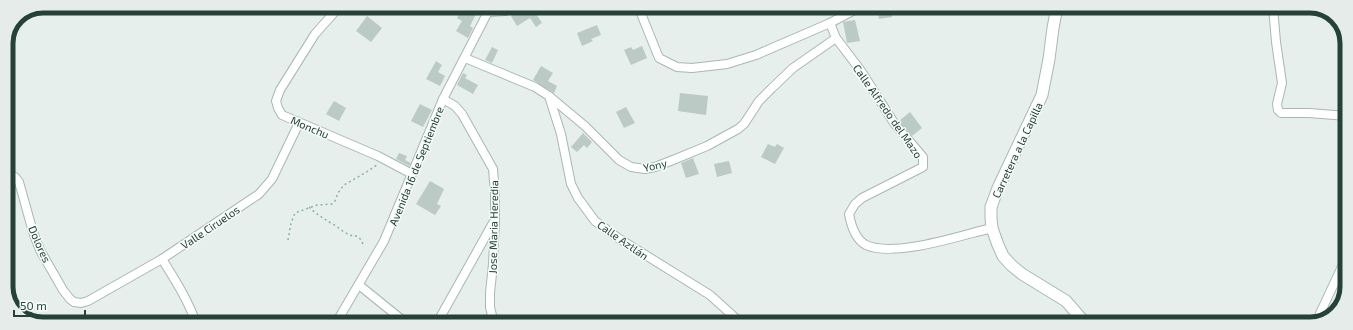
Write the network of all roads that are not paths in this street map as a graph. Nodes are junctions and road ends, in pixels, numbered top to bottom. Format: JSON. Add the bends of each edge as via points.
{"nodes":[{"id":1,"x":334,"y":13,"type":"edge"},
{"id":2,"x":488,"y":13,"type":"edge"},
{"id":3,"x":641,"y":13,"type":"edge"},
{"id":4,"x":849,"y":13,"type":"edge"},
{"id":5,"x":1057,"y":13,"type":"edge"},
{"id":6,"x":1274,"y":13,"type":"edge"},
{"id":7,"x":830,"y":23,"type":"junction"},
{"id":8,"x":836,"y":38,"type":"junction"},
{"id":9,"x":465,"y":58,"type":"junction"},
{"id":10,"x":549,"y":96,"type":"junction"},
{"id":11,"x":443,"y":99,"type":"junction"},
{"id":12,"x":1340,"y":115,"type":"edge"},
{"id":13,"x":299,"y":123,"type":"junction"},
{"id":14,"x":412,"y":174,"type":"junction"},
{"id":15,"x":13,"y":176,"type":"edge"},
{"id":16,"x":495,"y":220,"type":"junction"},
{"id":17,"x":992,"y":228,"type":"junction"},
{"id":18,"x":162,"y":259,"type":"junction"},
{"id":19,"x":1340,"y":271,"type":"edge"},
{"id":20,"x":358,"y":285,"type":"junction"},
{"id":21,"x":88,"y":301,"type":"joint"},
{"id":22,"x":1319,"y":315,"type":"edge"},
{"id":23,"x":194,"y":317,"type":"edge"},
{"id":24,"x":339,"y":317,"type":"edge"},
{"id":25,"x":397,"y":317,"type":"edge"},
{"id":26,"x":441,"y":317,"type":"edge"},
{"id":27,"x":492,"y":317,"type":"edge"},
{"id":28,"x":734,"y":317,"type":"edge"},
{"id":29,"x":1080,"y":317,"type":"edge"}],
"edges":[{"from":1,"to":13,"type":"street","name":"Monchu","via":[[316,34],[278,96],[278,108],[282,115]]},
{"from":2,"to":9,"type":"street","name":"Avenida 16 de Septiembre"},
{"from":3,"to":7,"type":"street","via":[[659,58],[677,67],[692,68],[727,64],[756,55]]},
{"from":4,"to":7,"type":"street"},
{"from":5,"to":17,"type":"street","name":"Carretera a la Capilla","via":[[1042,95],[998,188],[991,207]]},
{"from":6,"to":12,"type":"street","via":[[1282,82],[1278,110]]},
{"from":7,"to":8,"type":"street","name":"Calle Alfredo del Mazo"},
{"from":8,"to":10,"type":"street","name":"Yony","via":[[793,68],[759,101],[738,129],[707,146],[655,167],[638,168],[619,160],[585,126]]},
{"from":8,"to":17,"type":"street","name":"Calle Alfredo del Mazo","via":[[861,71],[894,123],[923,157],[923,167],[855,204],[849,214],[851,226],[857,236],[865,245],[900,250]]},
{"from":9,"to":10,"type":"street","name":"Yony","via":[[521,80]]},
{"from":9,"to":11,"type":"street","name":"Avenida 16 de Septiembre"},
{"from":10,"to":28,"type":"street","name":"Calle Aztlán","via":[[561,134],[571,184],[595,221],[710,295]]},
{"from":11,"to":14,"type":"street","name":"Avenida 16 de Septiembre"},
{"from":11,"to":16,"type":"street","name":"Jose Maria Heredia","via":[[462,114],[493,169]]},
{"from":13,"to":14,"type":"street","name":"Monchu"},
{"from":13,"to":18,"type":"street","name":"Valle Ciruelos","via":[[272,179],[263,191]]},
{"from":14,"to":20,"type":"street","name":"Avenida 16 de Septiembre","via":[[384,241]]},
{"from":15,"to":21,"type":"street","name":"Dolores","via":[[19,182],[32,232],[63,290],[74,302]]},
{"from":16,"to":26,"type":"street"},
{"from":16,"to":27,"type":"street","name":"Jose Maria Heredia","via":[[490,293]]},
{"from":17,"to":29,"type":"street","name":"Carretera a la Capilla","via":[[998,245],[1011,265],[1066,302]]},
{"from":18,"to":21,"type":"street","name":"Valle Ciruelos"},
{"from":18,"to":23,"type":"street"},
{"from":19,"to":22,"type":"street"},
{"from":20,"to":24,"type":"street","name":"Avenida 16 de Septiembre"},
{"from":20,"to":25,"type":"street"}]}
